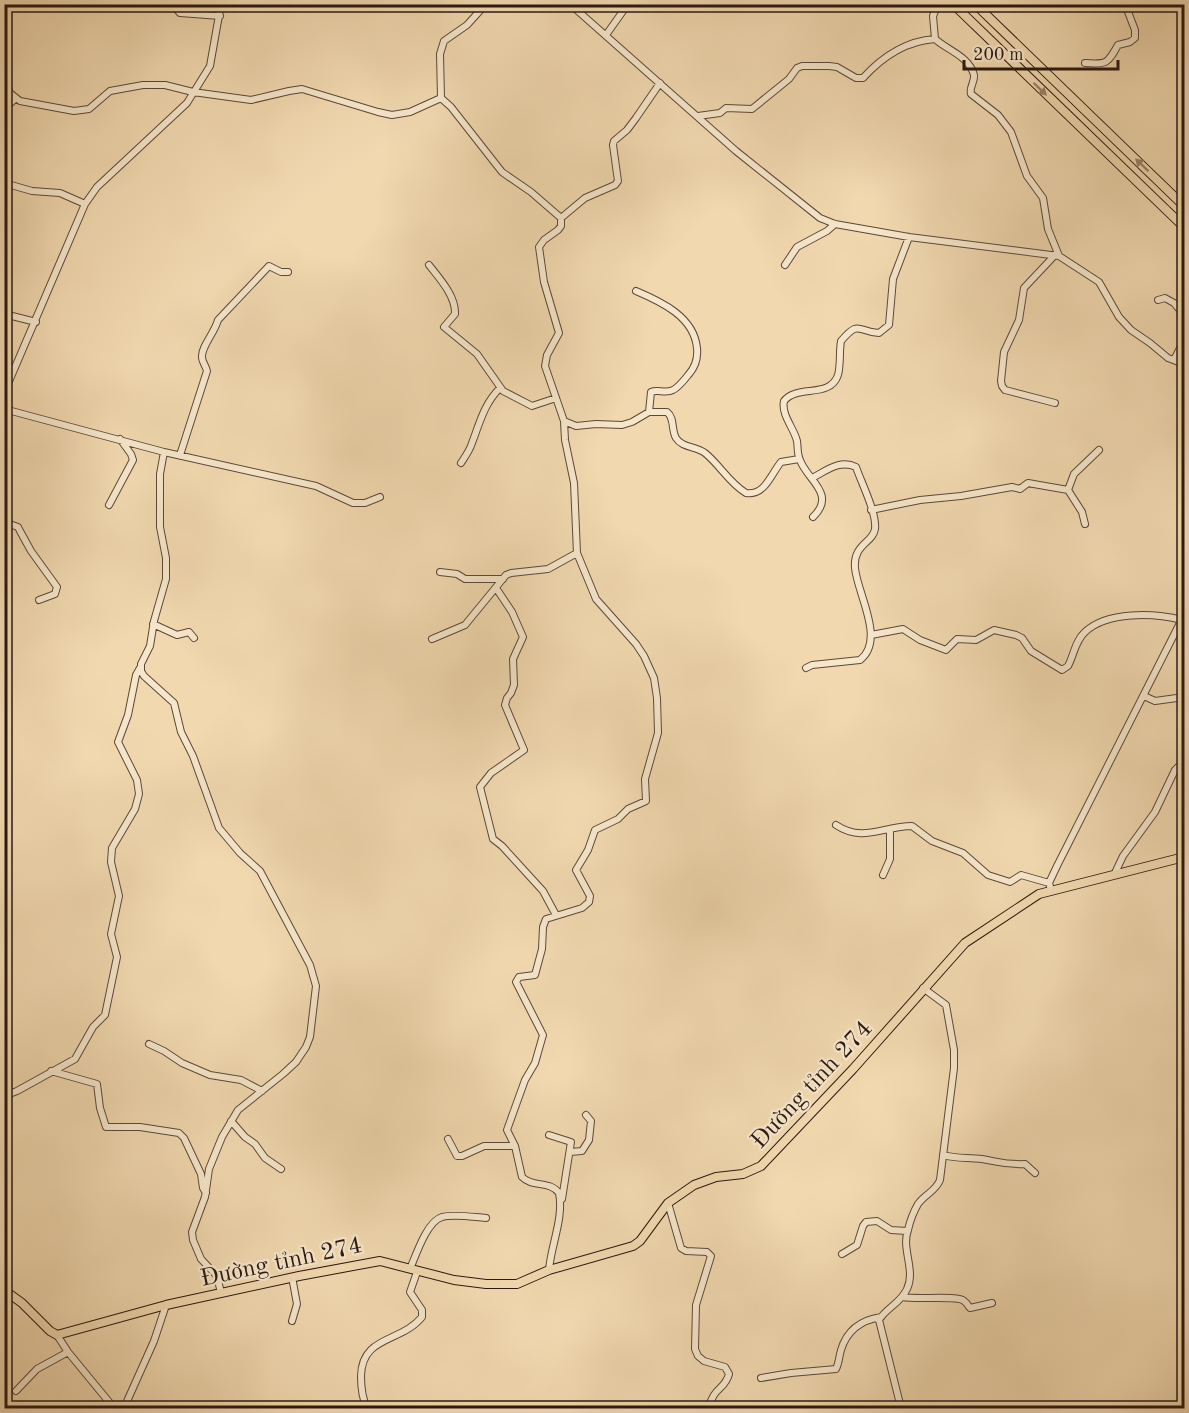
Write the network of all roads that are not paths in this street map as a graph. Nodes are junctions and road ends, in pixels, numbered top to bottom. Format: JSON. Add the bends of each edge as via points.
{"nodes":[{"id":1,"x":172,"y":4,"type":"edge"},
{"id":2,"x":221,"y":4,"type":"edge"},
{"id":3,"x":486,"y":4,"type":"edge"},
{"id":4,"x":570,"y":4,"type":"edge"},
{"id":5,"x":628,"y":4,"type":"edge"},
{"id":6,"x":938,"y":4,"type":"edge"},
{"id":7,"x":953,"y":4,"type":"edge"},
{"id":8,"x":975,"y":4,"type":"edge"},
{"id":9,"x":1125,"y":4,"type":"edge"},
{"id":10,"x":220,"y":16,"type":"junction"},
{"id":11,"x":606,"y":35,"type":"junction"},
{"id":12,"x":934,"y":39,"type":"junction"},
{"id":13,"x":1085,"y":63,"type":"dead end"},
{"id":14,"x":660,"y":83,"type":"junction"},
{"id":15,"x":4,"y":84,"type":"edge"},
{"id":16,"x":193,"y":92,"type":"junction"},
{"id":17,"x":16,"y":98,"type":"junction"},
{"id":18,"x":441,"y":98,"type":"junction"},
{"id":19,"x":4,"y":109,"type":"edge"},
{"id":20,"x":698,"y":116,"type":"junction"},
{"id":21,"x":4,"y":183,"type":"edge"},
{"id":22,"x":85,"y":204,"type":"junction"},
{"id":23,"x":1185,"y":206,"type":"edge"},
{"id":24,"x":561,"y":218,"type":"junction"},
{"id":25,"x":835,"y":224,"type":"junction"},
{"id":26,"x":1185,"y":227,"type":"edge"},
{"id":27,"x":909,"y":237,"type":"junction"},
{"id":28,"x":1057,"y":255,"type":"junction"},
{"id":29,"x":429,"y":265,"type":"dead end"},
{"id":30,"x":785,"y":266,"type":"dead end"},
{"id":31,"x":288,"y":272,"type":"dead end"},
{"id":32,"x":636,"y":291,"type":"dead end"},
{"id":33,"x":1158,"y":300,"type":"dead end"},
{"id":34,"x":4,"y":314,"type":"edge"},
{"id":35,"x":36,"y":322,"type":"junction"},
{"id":36,"x":1174,"y":360,"type":"junction"},
{"id":37,"x":1185,"y":364,"type":"edge"},
{"id":38,"x":500,"y":388,"type":"junction"},
{"id":39,"x":4,"y":393,"type":"edge"},
{"id":40,"x":556,"y":398,"type":"junction"},
{"id":41,"x":1055,"y":403,"type":"dead end"},
{"id":42,"x":4,"y":409,"type":"edge"},
{"id":43,"x":649,"y":412,"type":"junction"},
{"id":44,"x":564,"y":421,"type":"junction"},
{"id":45,"x":119,"y":438,"type":"junction"},
{"id":46,"x":1099,"y":450,"type":"dead end"},
{"id":47,"x":164,"y":452,"type":"junction"},
{"id":48,"x":180,"y":455,"type":"junction"},
{"id":49,"x":799,"y":459,"type":"junction"},
{"id":50,"x":461,"y":463,"type":"dead end"},
{"id":51,"x":812,"y":478,"type":"junction"},
{"id":52,"x":1068,"y":490,"type":"junction"},
{"id":53,"x":380,"y":497,"type":"dead end"},
{"id":54,"x":109,"y":505,"type":"dead end"},
{"id":55,"x":871,"y":510,"type":"junction"},
{"id":56,"x":813,"y":517,"type":"dead end"},
{"id":57,"x":4,"y":522,"type":"edge"},
{"id":58,"x":1085,"y":524,"type":"dead end"},
{"id":59,"x":578,"y":553,"type":"junction"},
{"id":60,"x":440,"y":572,"type":"dead end"},
{"id":61,"x":503,"y":579,"type":"junction"},
{"id":62,"x":496,"y":588,"type":"junction"},
{"id":63,"x":39,"y":600,"type":"dead end"},
{"id":64,"x":1183,"y":617,"type":"edge"},
{"id":65,"x":153,"y":624,"type":"junction"},
{"id":66,"x":871,"y":635,"type":"junction"},
{"id":67,"x":194,"y":638,"type":"dead end"},
{"id":68,"x":432,"y":639,"type":"dead end"},
{"id":69,"x":141,"y":667,"type":"junction"},
{"id":70,"x":806,"y":668,"type":"dead end"},
{"id":71,"x":1144,"y":696,"type":"junction"},
{"id":72,"x":1185,"y":697,"type":"edge"},
{"id":73,"x":1185,"y":761,"type":"edge"},
{"id":74,"x":836,"y":825,"type":"dead end"},
{"id":75,"x":890,"y":829,"type":"junction"},
{"id":76,"x":1185,"y":857,"type":"edge"},
{"id":77,"x":1115,"y":873,"type":"junction"},
{"id":78,"x":883,"y":875,"type":"dead end"},
{"id":79,"x":1050,"y":887,"type":"junction"},
{"id":80,"x":556,"y":915,"type":"junction"},
{"id":81,"x":923,"y":988,"type":"junction"},
{"id":82,"x":149,"y":1044,"type":"dead end"},
{"id":83,"x":51,"y":1071,"type":"junction"},
{"id":84,"x":262,"y":1090,"type":"junction"},
{"id":85,"x":4,"y":1096,"type":"edge"},
{"id":86,"x":586,"y":1115,"type":"dead end"},
{"id":87,"x":231,"y":1121,"type":"junction"},
{"id":88,"x":549,"y":1136,"type":"dead end"},
{"id":89,"x":448,"y":1139,"type":"dead end"},
{"id":90,"x":516,"y":1146,"type":"junction"},
{"id":91,"x":570,"y":1152,"type":"junction"},
{"id":92,"x":943,"y":1155,"type":"junction"},
{"id":93,"x":281,"y":1169,"type":"dead end"},
{"id":94,"x":1035,"y":1173,"type":"dead end"},
{"id":95,"x":206,"y":1193,"type":"junction"},
{"id":96,"x":668,"y":1203,"type":"junction"},
{"id":97,"x":560,"y":1208,"type":"junction"},
{"id":98,"x":486,"y":1218,"type":"dead end"},
{"id":99,"x":907,"y":1231,"type":"junction"},
{"id":100,"x":842,"y":1254,"type":"dead end"},
{"id":101,"x":413,"y":1270,"type":"junction"},
{"id":102,"x":549,"y":1270,"type":"junction"},
{"id":103,"x":292,"y":1277,"type":"junction"},
{"id":104,"x":4,"y":1290,"type":"edge"},
{"id":105,"x":221,"y":1293,"type":"junction"},
{"id":106,"x":903,"y":1297,"type":"junction"},
{"id":107,"x":992,"y":1303,"type":"dead end"},
{"id":108,"x":166,"y":1305,"type":"junction"},
{"id":109,"x":881,"y":1317,"type":"junction"},
{"id":110,"x":292,"y":1321,"type":"dead end"},
{"id":111,"x":57,"y":1335,"type":"junction"},
{"id":112,"x":68,"y":1352,"type":"junction"},
{"id":113,"x":761,"y":1378,"type":"dead end"},
{"id":114,"x":16,"y":1392,"type":"dead end"},
{"id":115,"x":114,"y":1408,"type":"edge"},
{"id":116,"x":124,"y":1408,"type":"edge"},
{"id":117,"x":367,"y":1408,"type":"edge"},
{"id":118,"x":709,"y":1408,"type":"edge"},
{"id":119,"x":900,"y":1408,"type":"edge"}],
"edges":[{"from":1,"to":10,"type":"street","via":[[180,14]]},
{"from":2,"to":10,"type":"street"},
{"from":3,"to":18,"type":"street","via":[[471,22],[444,41],[440,54]]},
{"from":4,"to":11,"type":"street"},
{"from":5,"to":11,"type":"street"},
{"from":6,"to":12,"type":"street","via":[[933,16]]},
{"from":7,"to":26,"type":"main road","one_way":true},
{"from":23,"to":8,"type":"main road","one_way":true},
{"from":9,"to":13,"type":"street","via":[[1135,38],[1118,45],[1104,64]]},
{"from":10,"to":16,"type":"street","via":[[210,66]]},
{"from":11,"to":14,"type":"street"},
{"from":12,"to":20,"type":"street","via":[[906,46],[884,58],[863,78],[829,66],[802,66],[752,109],[726,108]]},
{"from":12,"to":28,"type":"street","via":[[959,54],[973,74],[969,92],[998,115],[1011,132],[1027,176],[1043,198]]},
{"from":14,"to":20,"type":"street"},
{"from":14,"to":24,"type":"street","via":[[627,130],[614,141],[618,181],[585,198]]},
{"from":15,"to":17,"type":"street"},
{"from":16,"to":17,"type":"street","via":[[155,84],[116,88],[89,109],[74,111]]},
{"from":16,"to":18,"type":"street","via":[[251,100],[302,89],[392,115],[411,112]]},
{"from":16,"to":22,"type":"street","via":[[182,108],[118,166]]},
{"from":17,"to":19,"type":"street"},
{"from":18,"to":24,"type":"street","via":[[502,172]]},
{"from":20,"to":25,"type":"street","via":[[814,214]]},
{"from":21,"to":22,"type":"street","via":[[64,194]]},
{"from":22,"to":35,"type":"street"},
{"from":24,"to":40,"type":"street","via":[[561,226],[541,243],[538,251],[558,328],[545,366]]},
{"from":25,"to":27,"type":"street"},
{"from":25,"to":30,"type":"street","via":[[797,247]]},
{"from":27,"to":28,"type":"street"},
{"from":27,"to":49,"type":"street","via":[[893,279],[889,325],[879,333],[854,328],[841,341],[835,381],[784,401]]},
{"from":28,"to":36,"type":"street","via":[[1099,282],[1124,324]]},
{"from":28,"to":41,"type":"street","via":[[1024,288],[1019,320],[1004,352],[1001,381],[1005,390]]},
{"from":29,"to":38,"type":"street","via":[[455,305],[455,314],[444,327],[474,351]]},
{"from":31,"to":48,"type":"street","via":[[269,266],[218,321],[202,349],[207,371]]},
{"from":32,"to":43,"type":"street","via":[[686,320],[696,337],[698,353],[694,369],[675,390],[651,392]]},
{"from":33,"to":36,"type":"street","via":[[1165,298],[1174,303],[1184,315],[1182,344]]},
{"from":34,"to":35,"type":"street"},
{"from":35,"to":39,"type":"street"},
{"from":36,"to":37,"type":"street"},
{"from":38,"to":40,"type":"street","via":[[532,406]]},
{"from":38,"to":50,"type":"street","via":[[482,412],[471,447]]},
{"from":40,"to":44,"type":"street"},
{"from":42,"to":45,"type":"street"},
{"from":43,"to":44,"type":"street","via":[[621,425],[576,426]]},
{"from":43,"to":49,"type":"street","via":[[670,413],[679,442],[702,451],[746,493],[755,493],[766,485],[781,462]]},
{"from":44,"to":59,"type":"street","via":[[574,483]]},
{"from":45,"to":47,"type":"street"},
{"from":45,"to":54,"type":"street","via":[[133,460]]},
{"from":46,"to":52,"type":"street","via":[[1074,474]]},
{"from":47,"to":48,"type":"street"},
{"from":47,"to":65,"type":"street","via":[[160,527],[166,573]]},
{"from":48,"to":53,"type":"street","via":[[316,486],[353,502],[365,503]]},
{"from":49,"to":51,"type":"street"},
{"from":51,"to":55,"type":"street","via":[[836,466],[856,467]]},
{"from":51,"to":56,"type":"street","via":[[822,499]]},
{"from":52,"to":55,"type":"street","via":[[1028,483],[1020,489],[1012,487]]},
{"from":52,"to":58,"type":"street"},
{"from":55,"to":66,"type":"street","via":[[875,529],[856,553],[854,564]]},
{"from":57,"to":63,"type":"street","via":[[18,527],[57,587],[55,594]]},
{"from":59,"to":61,"type":"street","via":[[548,568],[511,573]]},
{"from":59,"to":80,"type":"street","via":[[596,598],[636,644],[650,667],[656,688],[658,733],[645,779],[646,801],[595,830],[576,870],[590,902]]},
{"from":60,"to":61,"type":"street","via":[[465,579]]},
{"from":61,"to":62,"type":"street"},
{"from":62,"to":68,"type":"street","via":[[465,625]]},
{"from":62,"to":80,"type":"street","via":[[523,637],[513,659],[514,685],[505,705],[524,750],[491,773],[480,788],[481,798],[493,839],[543,891]]},
{"from":64,"to":66,"type":"street","via":[[1113,618],[1085,632],[1068,666],[1062,670],[1031,651],[1020,636],[997,630],[976,640],[957,639],[946,650],[903,629]]},
{"from":64,"to":71,"type":"street"},
{"from":65,"to":67,"type":"street","via":[[177,635],[189,632]]},
{"from":65,"to":69,"type":"street","via":[[150,646]]},
{"from":66,"to":70,"type":"street","via":[[865,657],[860,660]]},
{"from":69,"to":83,"type":"street","via":[[118,742],[137,780],[139,794],[135,809],[112,848],[118,896],[111,934],[117,957],[105,1015],[93,1027],[75,1059]]},
{"from":69,"to":84,"type":"street","via":[[144,676],[174,703],[181,732],[219,828],[260,871],[315,979],[309,1042],[296,1062]]},
{"from":71,"to":72,"type":"street","via":[[1155,702]]},
{"from":71,"to":79,"type":"street"},
{"from":73,"to":77,"type":"street","via":[[1175,770],[1155,812]]},
{"from":74,"to":75,"type":"street","via":[[861,834]]},
{"from":75,"to":78,"type":"street","via":[[890,859]]},
{"from":75,"to":79,"type":"street","via":[[917,828],[932,840],[963,853],[988,875],[1007,882],[1021,875]]},
{"from":76,"to":77,"type":"main road","name":"Đường tỉnh 274"},
{"from":77,"to":79,"type":"main road","name":"Đường tỉnh 274"},
{"from":79,"to":81,"type":"main road","name":"Đường tỉnh 274","via":[[965,943]]},
{"from":80,"to":90,"type":"street","via":[[544,922],[535,975],[519,977],[516,982],[543,1035],[507,1126]]},
{"from":81,"to":92,"type":"street","via":[[946,1005],[954,1050]]},
{"from":81,"to":96,"type":"main road","name":"Đường tỉnh 274","via":[[761,1166],[743,1174],[704,1180]]},
{"from":82,"to":84,"type":"street","via":[[210,1075],[241,1080]]},
{"from":83,"to":85,"type":"street"},
{"from":83,"to":95,"type":"street","via":[[97,1084],[106,1127],[140,1127],[182,1135]]},
{"from":84,"to":87,"type":"street"},
{"from":86,"to":91,"type":"street","via":[[591,1121],[588,1144],[582,1151]]},
{"from":87,"to":93,"type":"street","via":[[265,1158]]},
{"from":87,"to":95,"type":"street","via":[[211,1165]]},
{"from":88,"to":91,"type":"street","via":[[569,1140]]},
{"from":89,"to":90,"type":"street","via":[[457,1156],[484,1146]]},
{"from":90,"to":97,"type":"street","via":[[522,1177],[530,1183],[555,1187]]},
{"from":91,"to":97,"type":"street"},
{"from":92,"to":94,"type":"street","via":[[960,1160],[1025,1164]]},
{"from":92,"to":99,"type":"street","via":[[938,1185],[919,1203]]},
{"from":95,"to":105,"type":"street","via":[[192,1240],[201,1259],[217,1276]]},
{"from":96,"to":102,"type":"main road","name":"Đường tỉnh 274","via":[[633,1246]]},
{"from":96,"to":118,"type":"street","via":[[683,1250],[707,1252],[711,1256],[696,1305],[695,1349],[698,1356],[725,1367],[729,1374],[713,1394]]},
{"from":97,"to":102,"type":"street"},
{"from":98,"to":101,"type":"street","via":[[437,1219],[429,1228]]},
{"from":99,"to":100,"type":"street","via":[[891,1230],[876,1221],[866,1222],[857,1245]]},
{"from":99,"to":106,"type":"street","via":[[910,1280]]},
{"from":101,"to":102,"type":"main road","name":"Đường tỉnh 274","via":[[454,1280],[507,1285],[528,1281]]},
{"from":101,"to":103,"type":"main road","name":"Đường tỉnh 274","via":[[380,1261]]},
{"from":101,"to":117,"type":"street","via":[[411,1292],[422,1317],[367,1353],[361,1384]]},
{"from":103,"to":105,"type":"main road","name":"Đường tỉnh 274"},
{"from":103,"to":110,"type":"street","via":[[297,1305]]},
{"from":104,"to":111,"type":"main road"},
{"from":105,"to":108,"type":"main road","name":"Đường tỉnh 274"},
{"from":106,"to":107,"type":"street","via":[[958,1297],[970,1308]]},
{"from":106,"to":109,"type":"street"},
{"from":108,"to":111,"type":"main road","name":"Đường tỉnh 274"},
{"from":108,"to":116,"type":"street"},
{"from":109,"to":113,"type":"street","via":[[862,1321],[854,1329],[842,1347],[836,1369]]},
{"from":109,"to":119,"type":"street","via":[[879,1324]]},
{"from":111,"to":112,"type":"street"},
{"from":112,"to":114,"type":"street","via":[[37,1370]]},
{"from":112,"to":115,"type":"street"}]}
